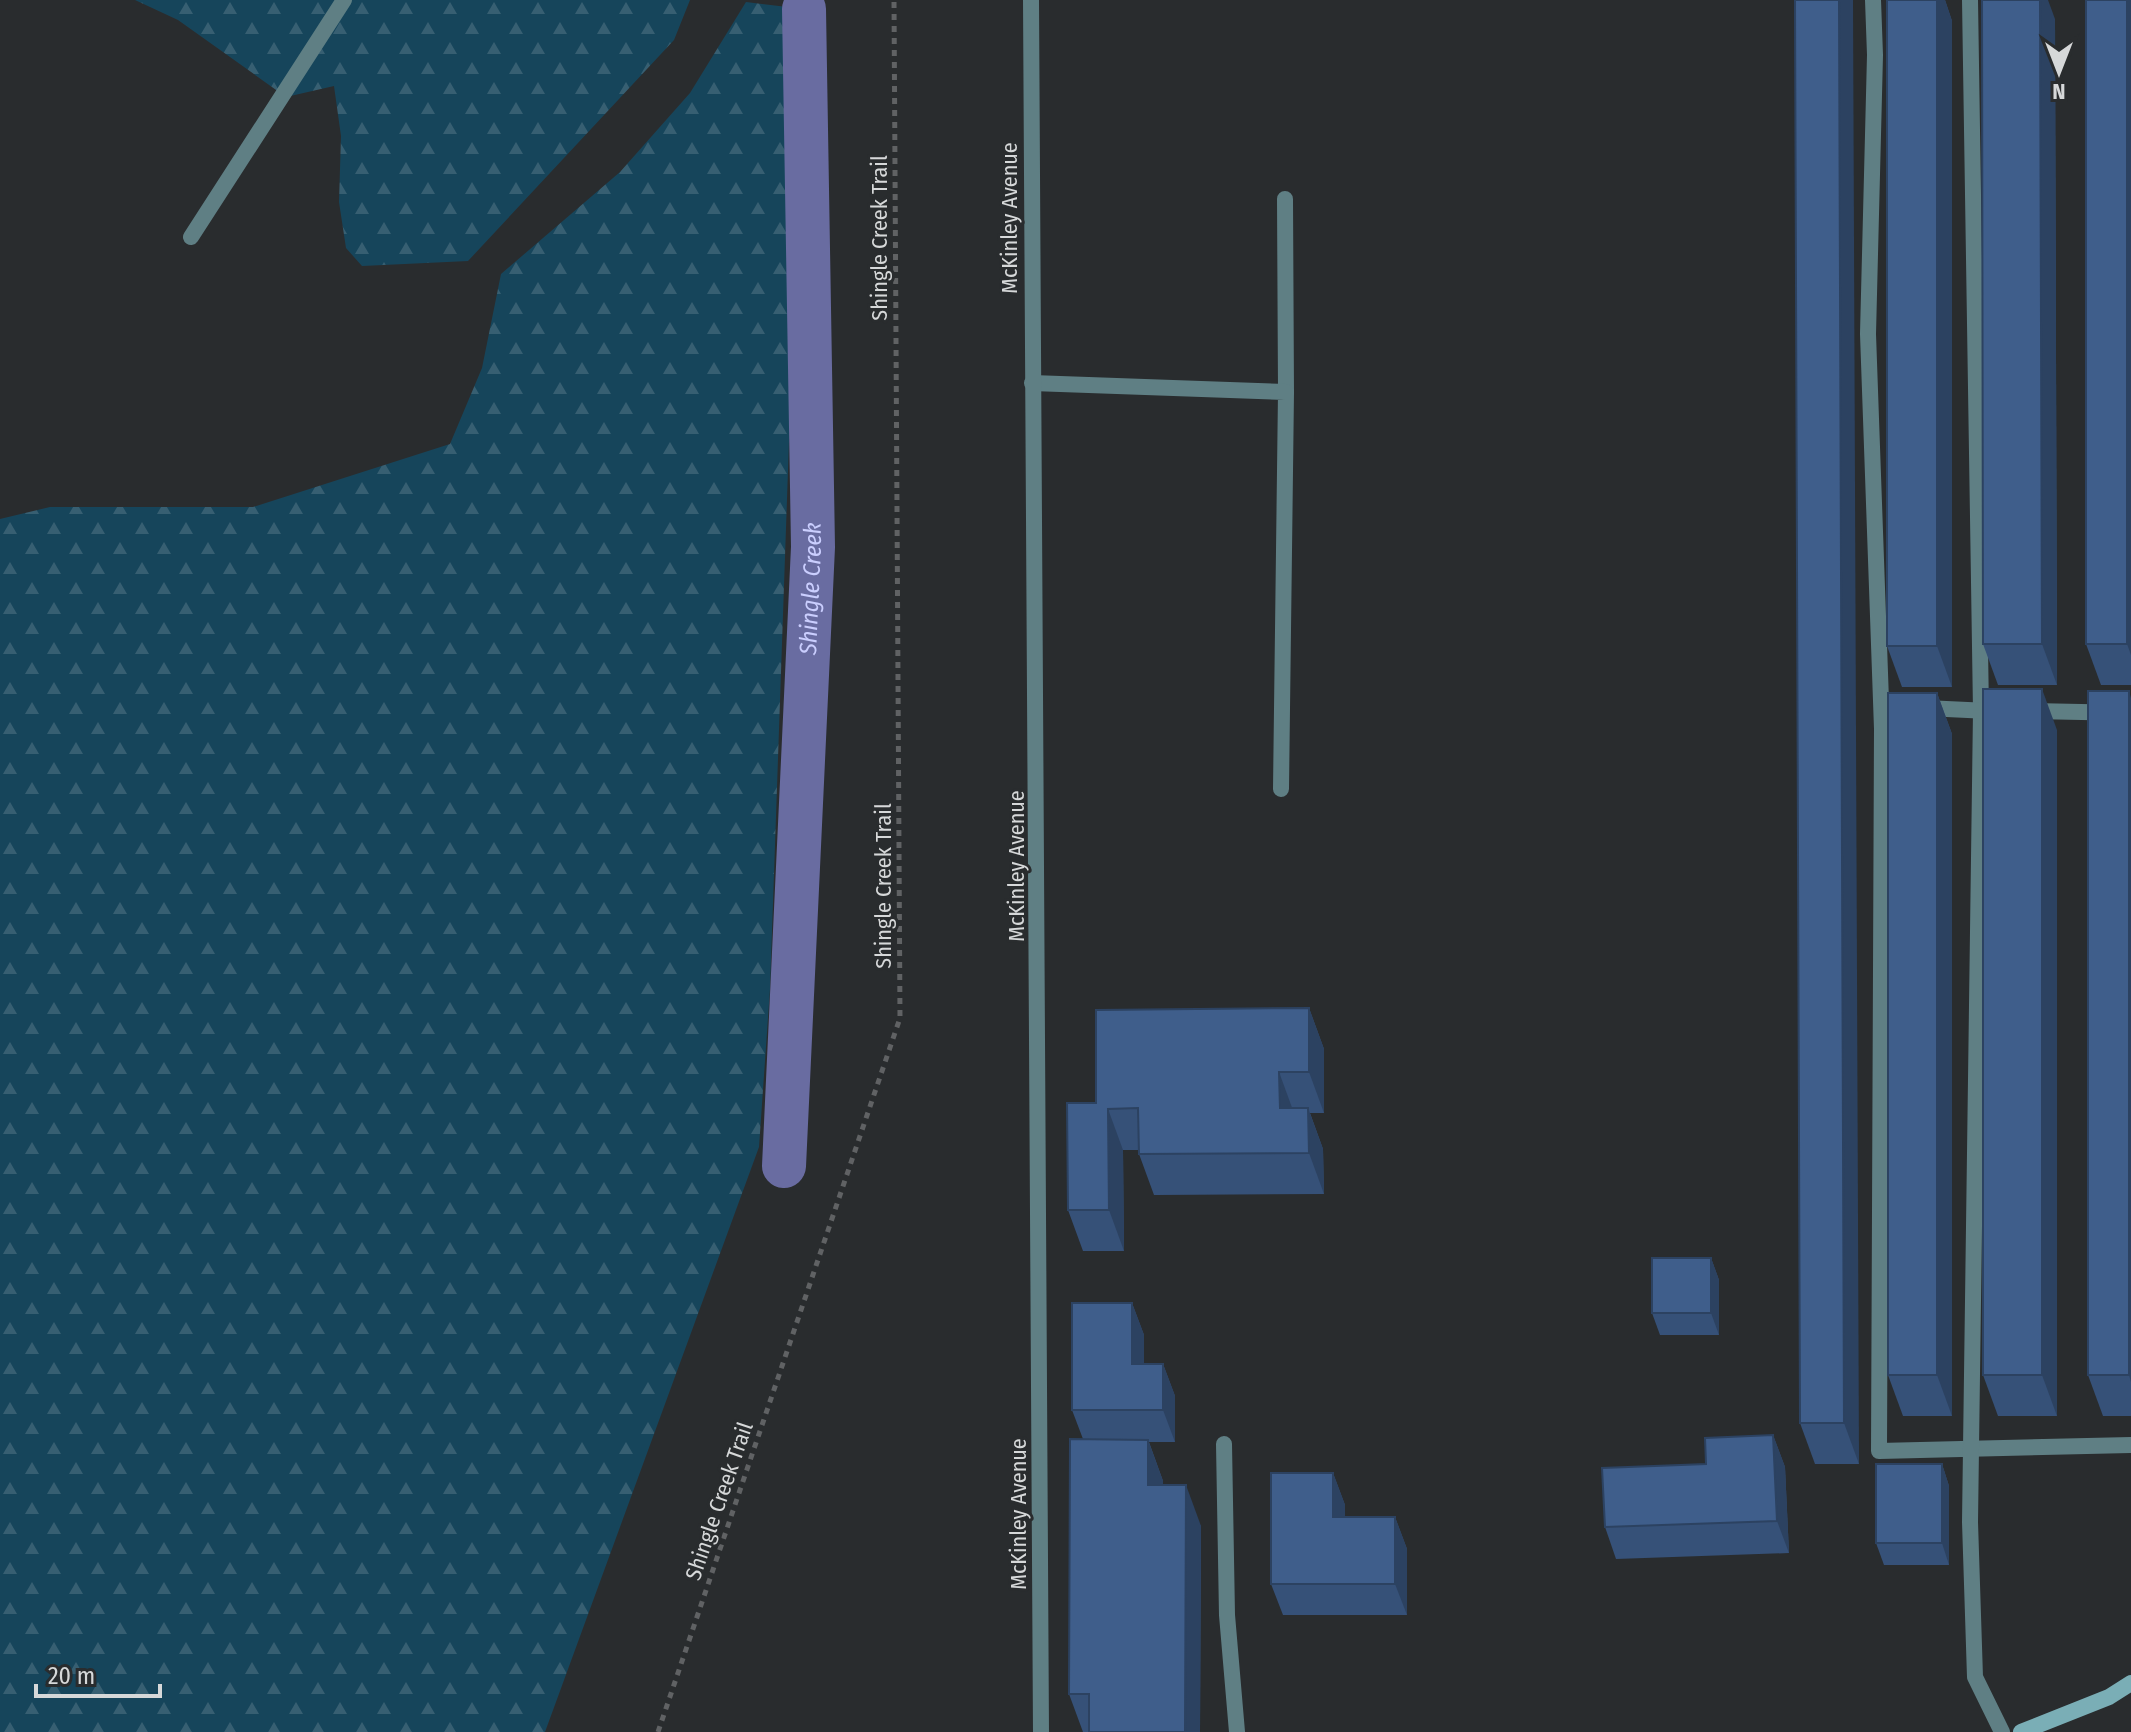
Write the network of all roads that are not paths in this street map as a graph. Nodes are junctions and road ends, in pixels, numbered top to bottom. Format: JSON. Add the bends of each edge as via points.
{"nodes":[{"id":1,"x":344,"y":0,"type":"edge"},
{"id":2,"x":1031,"y":0,"type":"edge"},
{"id":3,"x":1873,"y":0,"type":"edge"},
{"id":4,"x":1970,"y":0,"type":"edge"},
{"id":5,"x":1285,"y":199,"type":"dead end"},
{"id":6,"x":191,"y":237,"type":"dead end"},
{"id":7,"x":1032,"y":383,"type":"junction"},
{"id":8,"x":1286,"y":392,"type":"junction"},
{"id":9,"x":1895,"y":707,"type":"junction"},
{"id":10,"x":1981,"y":711,"type":"junction"},
{"id":11,"x":2131,"y":713,"type":"edge"},
{"id":12,"x":1281,"y":789,"type":"dead end"},
{"id":13,"x":1224,"y":1444,"type":"dead end"},
{"id":14,"x":2131,"y":1445,"type":"edge"},
{"id":15,"x":1971,"y":1451,"type":"junction"},
{"id":16,"x":2131,"y":1683,"type":"edge"},
{"id":17,"x":2131,"y":1693,"type":"edge"},
{"id":18,"x":2109,"y":1697,"type":"junction"},
{"id":19,"x":1041,"y":1732,"type":"edge"},
{"id":20,"x":1237,"y":1732,"type":"edge"},
{"id":21,"x":2002,"y":1732,"type":"edge"},
{"id":22,"x":2021,"y":1732,"type":"edge"}],
"edges":[{"from":1,"to":6,"type":"street"},
{"from":2,"to":7,"type":"street","name":"McKinley Avenue"},
{"from":3,"to":9,"type":"street","via":[[1868,334]]},
{"from":4,"to":10,"type":"street"},
{"from":5,"to":8,"type":"street"},
{"from":7,"to":8,"type":"street"},
{"from":7,"to":19,"type":"street","name":"McKinley Avenue"},
{"from":8,"to":12,"type":"street"},
{"from":9,"to":10,"type":"street"},
{"from":9,"to":15,"type":"street","via":[[1883,1056],[1879,1451]]},
{"from":10,"to":11,"type":"street"},
{"from":10,"to":15,"type":"street"},
{"from":13,"to":20,"type":"street","via":[[1227,1615]]},
{"from":14,"to":15,"type":"street"},
{"from":15,"to":21,"type":"street","via":[[1975,1677]]},
{"from":16,"to":18,"type":"main road"},
{"from":17,"to":18,"type":"main road"},
{"from":18,"to":22,"type":"main road"}]}
